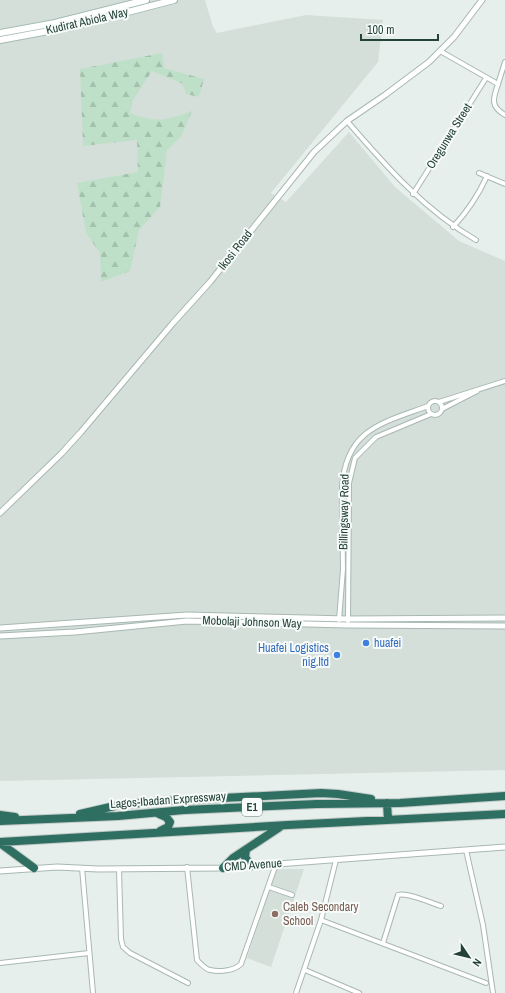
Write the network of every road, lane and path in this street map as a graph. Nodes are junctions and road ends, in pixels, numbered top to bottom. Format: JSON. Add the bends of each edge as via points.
{"nodes":[{"id":1,"x":146,"y":0,"type":"edge"},
{"id":2,"x":174,"y":0,"type":"edge"},
{"id":3,"x":482,"y":0,"type":"edge"},
{"id":4,"x":0,"y":33,"type":"edge"},
{"id":5,"x":0,"y":40,"type":"edge"},
{"id":6,"x":440,"y":51,"type":"junction"},
{"id":7,"x":505,"y":62,"type":"edge"},
{"id":8,"x":486,"y":78,"type":"junction"},
{"id":9,"x":498,"y":84,"type":"junction"},
{"id":10,"x":505,"y":115,"type":"edge"},
{"id":11,"x":347,"y":121,"type":"junction"},
{"id":12,"x":479,"y":173,"type":"dead end"},
{"id":13,"x":487,"y":176,"type":"junction"},
{"id":14,"x":505,"y":184,"type":"edge"},
{"id":15,"x":412,"y":194,"type":"junction"},
{"id":16,"x":453,"y":227,"type":"junction"},
{"id":17,"x":476,"y":240,"type":"dead end"},
{"id":18,"x":505,"y":381,"type":"edge"},
{"id":19,"x":479,"y":390,"type":"junction"},
{"id":20,"x":439,"y":402,"type":"junction"},
{"id":21,"x":428,"y":406,"type":"junction"},
{"id":22,"x":442,"y":409,"type":"junction"},
{"id":23,"x":431,"y":414,"type":"junction"},
{"id":24,"x":0,"y":513,"type":"edge"},
{"id":25,"x":505,"y":618,"type":"edge"},
{"id":26,"x":339,"y":622,"type":"junction"},
{"id":27,"x":348,"y":622,"type":"junction"},
{"id":28,"x":505,"y":626,"type":"edge"},
{"id":29,"x":0,"y":628,"type":"edge"},
{"id":30,"x":0,"y":636,"type":"edge"},
{"id":31,"x":505,"y":796,"type":"edge"},
{"id":32,"x":383,"y":803,"type":"junction"},
{"id":33,"x":158,"y":813,"type":"junction"},
{"id":34,"x":505,"y":814,"type":"edge"},
{"id":35,"x":0,"y":815,"type":"edge"},
{"id":36,"x":71,"y":818,"type":"junction"},
{"id":37,"x":32,"y":820,"type":"junction"},
{"id":38,"x":388,"y":820,"type":"junction"},
{"id":39,"x":0,"y":822,"type":"edge"},
{"id":40,"x":288,"y":824,"type":"junction"},
{"id":41,"x":151,"y":833,"type":"junction"},
{"id":42,"x":0,"y":843,"type":"edge"},
{"id":43,"x":505,"y":848,"type":"edge"},
{"id":44,"x":246,"y":850,"type":"junction"},
{"id":45,"x":466,"y":850,"type":"junction"},
{"id":46,"x":336,"y":860,"type":"junction"},
{"id":47,"x":276,"y":864,"type":"junction"},
{"id":48,"x":251,"y":866,"type":"junction"},
{"id":49,"x":187,"y":867,"type":"junction"},
{"id":50,"x":34,"y":868,"type":"junction"},
{"id":51,"x":82,"y":868,"type":"junction"},
{"id":52,"x":223,"y":868,"type":"junction"},
{"id":53,"x":119,"y":869,"type":"junction"},
{"id":54,"x":0,"y":870,"type":"edge"},
{"id":55,"x":268,"y":887,"type":"junction"},
{"id":56,"x":292,"y":895,"type":"dead end"},
{"id":57,"x":441,"y":906,"type":"dead end"},
{"id":58,"x":321,"y":920,"type":"junction"},
{"id":59,"x":383,"y":943,"type":"junction"},
{"id":60,"x":89,"y":952,"type":"junction"},
{"id":61,"x":0,"y":963,"type":"edge"},
{"id":62,"x":305,"y":970,"type":"junction"},
{"id":63,"x":188,"y":983,"type":"dead end"},
{"id":64,"x":486,"y":983,"type":"dead end"},
{"id":65,"x":93,"y":993,"type":"edge"},
{"id":66,"x":296,"y":993,"type":"edge"},
{"id":67,"x":359,"y":993,"type":"edge"},
{"id":68,"x":493,"y":993,"type":"edge"}],
"edges":[{"from":1,"to":4,"type":"main road","name":"Kudirat Abiola Way","via":[[55,23]]},
{"from":2,"to":5,"type":"main road","name":"Kudirat Abiola Way","via":[[70,27]]},
{"from":3,"to":6,"type":"street","name":"Ikosi Road"},
{"from":6,"to":8,"type":"street"},
{"from":6,"to":11,"type":"street","name":"Ikosi Road","via":[[414,74]]},
{"from":7,"to":9,"type":"street"},
{"from":8,"to":9,"type":"street"},
{"from":8,"to":15,"type":"street","name":"Oregunwa Street"},
{"from":9,"to":10,"type":"street","via":[[493,100],[495,106]]},
{"from":11,"to":15,"type":"street"},
{"from":11,"to":24,"type":"street","name":"Ikosi Road","via":[[301,167],[210,282],[61,454]]},
{"from":12,"to":13,"type":"street"},
{"from":13,"to":14,"type":"street"},
{"from":13,"to":16,"type":"street","via":[[480,194]]},
{"from":15,"to":16,"type":"street"},
{"from":16,"to":17,"type":"street"},
{"from":18,"to":19,"type":"street"},
{"from":19,"to":20,"type":"street"},
{"from":19,"to":22,"type":"street"},
{"from":20,"to":21,"type":"street","via":[[433,401]]},
{"from":20,"to":22,"type":"street"},
{"from":21,"to":23,"type":"street"},
{"from":21,"to":26,"type":"street","name":"Billingsway Road","via":[[375,426],[364,435],[350,454],[343,474],[342,487],[343,569]]},
{"from":22,"to":23,"type":"street","via":[[438,414]]},
{"from":23,"to":27,"type":"street","name":"Billingsway Road","via":[[376,436],[355,458],[349,483]]},
{"from":25,"to":27,"type":"street","name":"Mobolaji Johnson Way"},
{"from":26,"to":27,"type":"street","name":"Mobolaji Johnson Way"},
{"from":26,"to":29,"type":"street","name":"Mobolaji Johnson Way","via":[[187,615]]},
{"from":26,"to":30,"type":"street","name":"Mobolaji Johnson Way","via":[[187,620],[81,632]]},
{"from":27,"to":28,"type":"street","name":"Mobolaji Johnson Way"},
{"from":31,"to":32,"type":"highway","name":"Lagos-Ibadan Expressway","number":"E1"},
{"from":32,"to":33,"type":"highway","name":"Lagos-Ibadan Expressway","number":"E1"},
{"from":32,"to":36,"type":"highway","via":[[361,797],[321,793],[163,801],[112,807]]},
{"from":32,"to":38,"type":"highway"},
{"from":33,"to":36,"type":"highway","name":"Lagos-Ibadan Expressway","number":"E1"},
{"from":33,"to":41,"type":"highway","via":[[168,819],[170,824],[165,830]]},
{"from":34,"to":38,"type":"highway","number":"E1"},
{"from":35,"to":37,"type":"highway"},
{"from":36,"to":37,"type":"highway","name":"Lagos-Ibadan Expressway","number":"E1"},
{"from":37,"to":39,"type":"highway","name":"Lagos-Ibadan Expressway","number":"E1"},
{"from":38,"to":40,"type":"highway","number":"E1"},
{"from":40,"to":41,"type":"highway","number":"E1"},
{"from":40,"to":44,"type":"highway","via":[[271,831]]},
{"from":41,"to":42,"type":"highway","number":"E1"},
{"from":42,"to":50,"type":"highway"},
{"from":43,"to":45,"type":"street","name":"CMD Avenue"},
{"from":44,"to":48,"type":"highway","via":[[245,857]]},
{"from":44,"to":52,"type":"highway"},
{"from":45,"to":46,"type":"street","name":"CMD Avenue"},
{"from":45,"to":68,"type":"street","via":[[483,925]]},
{"from":46,"to":47,"type":"street","name":"CMD Avenue"},
{"from":46,"to":58,"type":"street"},
{"from":47,"to":48,"type":"street","name":"CMD Avenue"},
{"from":47,"to":55,"type":"street"},
{"from":48,"to":52,"type":"street","name":"CMD Avenue"},
{"from":49,"to":52,"type":"street","name":"CMD Avenue"},
{"from":49,"to":53,"type":"street","name":"CMD Avenue"},
{"from":49,"to":55,"type":"street","via":[[197,960],[209,970],[232,970],[241,964]]},
{"from":50,"to":51,"type":"street","name":"CMD Avenue"},
{"from":50,"to":54,"type":"street","name":"CMD Avenue"},
{"from":51,"to":53,"type":"street","name":"CMD Avenue"},
{"from":51,"to":60,"type":"street"},
{"from":53,"to":63,"type":"street","via":[[123,946],[130,953]]},
{"from":55,"to":56,"type":"street"},
{"from":57,"to":59,"type":"street","via":[[398,895]]},
{"from":58,"to":59,"type":"street"},
{"from":58,"to":62,"type":"street"},
{"from":59,"to":64,"type":"street"},
{"from":60,"to":61,"type":"street"},
{"from":60,"to":65,"type":"street"},
{"from":62,"to":66,"type":"street"},
{"from":62,"to":67,"type":"street"}]}
